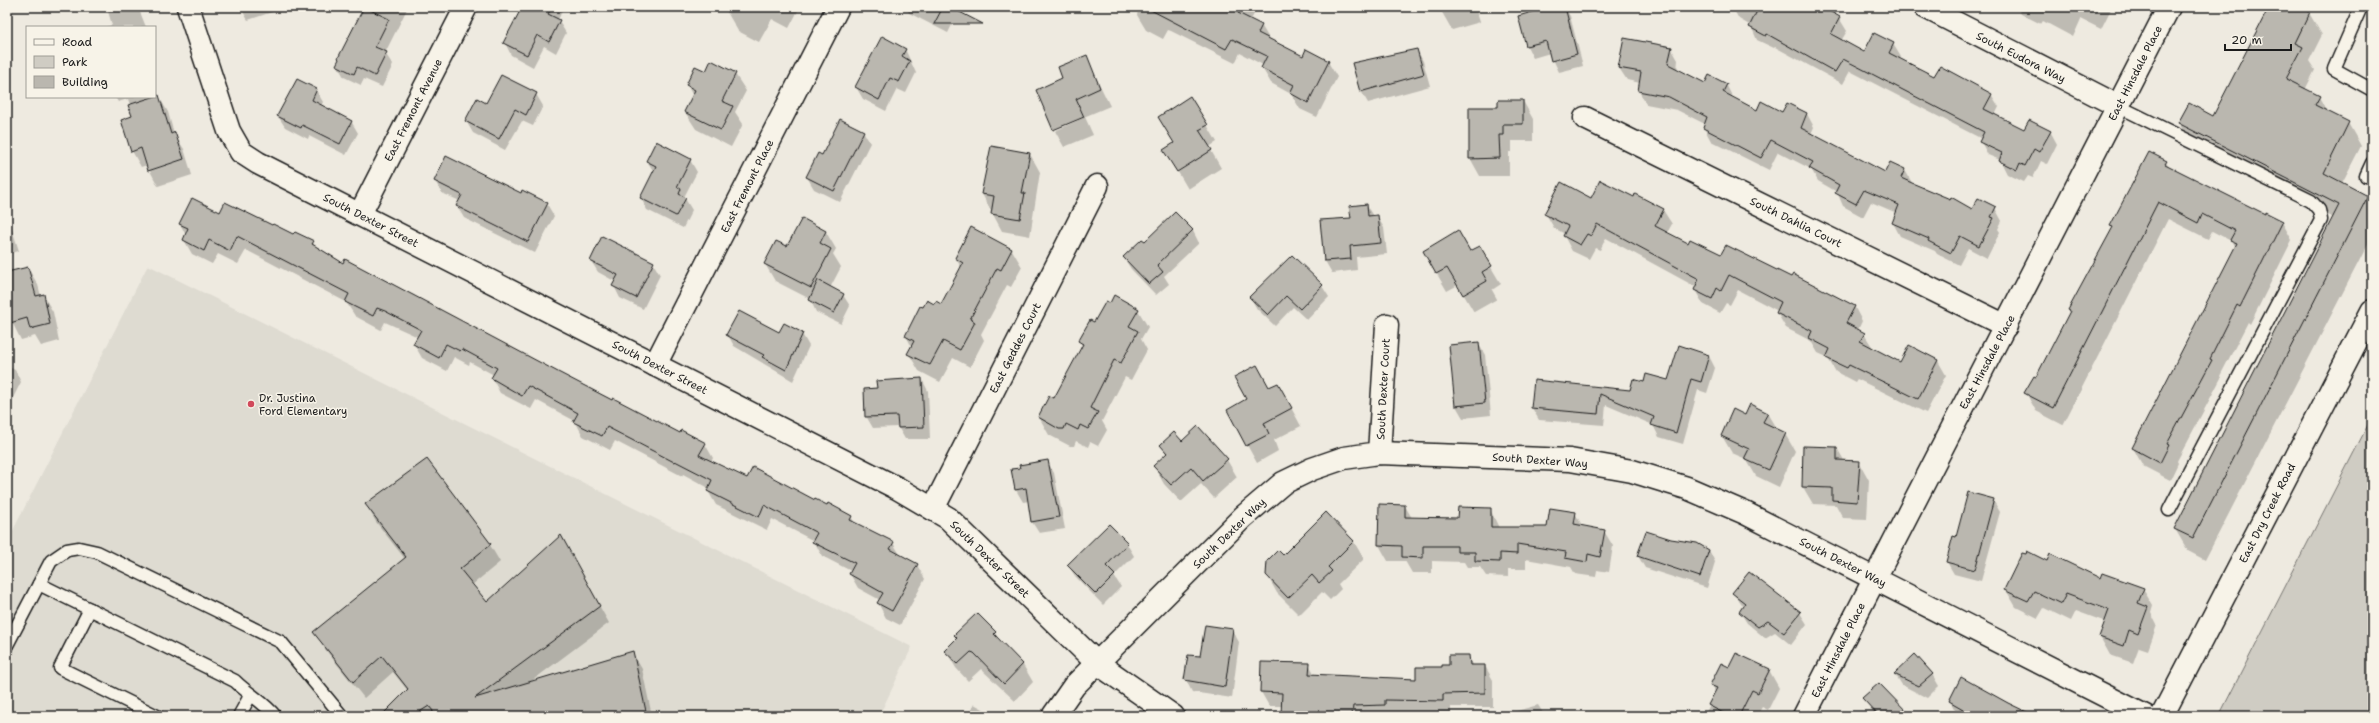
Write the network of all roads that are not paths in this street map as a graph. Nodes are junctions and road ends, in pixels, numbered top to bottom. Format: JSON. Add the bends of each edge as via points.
{"nodes":[{"id":1,"x":188,"y":7,"type":"edge"},
{"id":2,"x":466,"y":7,"type":"edge"},
{"id":3,"x":838,"y":7,"type":"edge"},
{"id":4,"x":1924,"y":7,"type":"edge"},
{"id":5,"x":2169,"y":7,"type":"edge"},
{"id":6,"x":2361,"y":7,"type":"edge"},
{"id":7,"x":2372,"y":90,"type":"edge"},
{"id":8,"x":2118,"y":106,"type":"junction"},
{"id":9,"x":1585,"y":118,"type":"dead end"},
{"id":10,"x":2372,"y":164,"type":"edge"},
{"id":11,"x":2366,"y":176,"type":"dead end"},
{"id":12,"x":1097,"y":186,"type":"dead end"},
{"id":13,"x":360,"y":214,"type":"junction"},
{"id":14,"x":2372,"y":311,"type":"edge"},
{"id":15,"x":1387,"y":325,"type":"dead end"},
{"id":16,"x":2006,"y":326,"type":"junction"},
{"id":17,"x":655,"y":365,"type":"junction"},
{"id":18,"x":1379,"y":453,"type":"junction"},
{"id":19,"x":933,"y":509,"type":"junction"},
{"id":20,"x":2169,"y":510,"type":"dead end"},
{"id":21,"x":1875,"y":578,"type":"junction"},
{"id":22,"x":39,"y":584,"type":"junction"},
{"id":23,"x":90,"y":609,"type":"junction"},
{"id":24,"x":7,"y":644,"type":"edge"},
{"id":25,"x":1097,"y":663,"type":"junction"},
{"id":26,"x":250,"y":696,"type":"junction"},
{"id":27,"x":157,"y":716,"type":"edge"},
{"id":28,"x":239,"y":716,"type":"edge"},
{"id":29,"x":275,"y":716,"type":"edge"},
{"id":30,"x":342,"y":716,"type":"edge"},
{"id":31,"x":1053,"y":716,"type":"edge"},
{"id":32,"x":1173,"y":716,"type":"edge"},
{"id":33,"x":1804,"y":716,"type":"edge"},
{"id":34,"x":2145,"y":716,"type":"edge"},
{"id":35,"x":2162,"y":716,"type":"edge"}],
"edges":[{"from":1,"to":13,"type":"street","name":"South Dexter Street","via":[[228,130],[241,152]]},
{"from":2,"to":13,"type":"street","name":"East Fremont Avenue"},
{"from":3,"to":17,"type":"street","name":"East Fremont Place"},
{"from":4,"to":8,"type":"street","name":"South Eudora Way"},
{"from":5,"to":8,"type":"street","name":"East Hinsdale Place"},
{"from":6,"to":7,"type":"lane","via":[[2334,69]]},
{"from":8,"to":16,"type":"street","name":"East Hinsdale Place"},
{"from":8,"to":20,"type":"lane","via":[[2311,201],[2319,210],[2321,220]]},
{"from":9,"to":16,"type":"street","name":"South Dahlia Court"},
{"from":10,"to":11,"type":"lane"},
{"from":12,"to":19,"type":"street","name":"East Geddes Court"},
{"from":13,"to":17,"type":"street","name":"South Dexter Street"},
{"from":14,"to":35,"type":"street","name":"East Dry Creek Road"},
{"from":15,"to":18,"type":"street","name":"South Dexter Court"},
{"from":16,"to":21,"type":"street","name":"East Hinsdale Place"},
{"from":17,"to":19,"type":"street","name":"South Dexter Street","via":[[898,488]]},
{"from":18,"to":21,"type":"street","name":"South Dexter Way","via":[[1570,460],[1632,471],[1687,488],[1745,513]]},
{"from":18,"to":25,"type":"street","name":"South Dexter Way","via":[[1344,458],[1283,483],[1243,517]]},
{"from":19,"to":25,"type":"street","name":"South Dexter Street","via":[[971,539]]},
{"from":21,"to":33,"type":"street","name":"East Hinsdale Place"},
{"from":21,"to":34,"type":"street","name":"South Dexter Way"},
{"from":22,"to":23,"type":"lane"},
{"from":22,"to":24,"type":"lane"},
{"from":22,"to":30,"type":"lane","via":[[51,561],[67,550],[79,548],[97,552],[281,642]]},
{"from":23,"to":26,"type":"lane","via":[[236,681]]},
{"from":23,"to":27,"type":"lane","via":[[60,668]]},
{"from":25,"to":31,"type":"street","name":"South Dexter Way","via":[[1074,686]]},
{"from":25,"to":32,"type":"street","name":"South Dexter Street"},
{"from":26,"to":28,"type":"lane"},
{"from":26,"to":29,"type":"lane","via":[[265,704]]}]}
